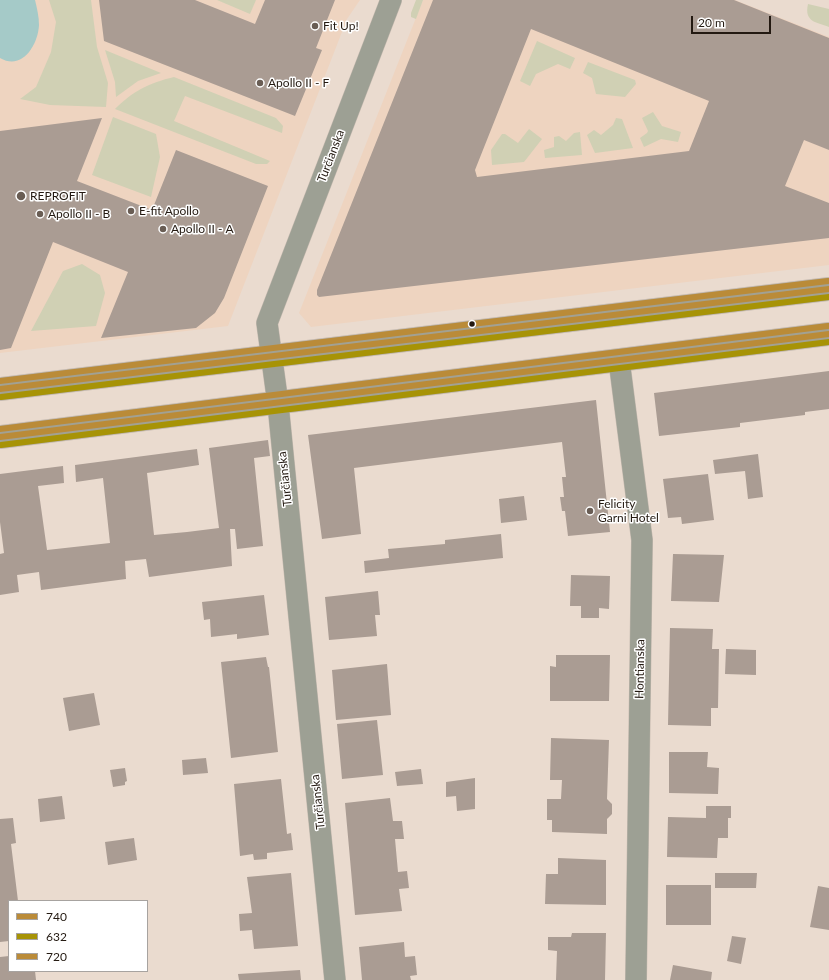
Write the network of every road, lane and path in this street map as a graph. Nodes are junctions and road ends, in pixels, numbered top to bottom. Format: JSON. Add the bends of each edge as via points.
{"nodes":[{"id":1,"x":392,"y":0,"type":"edge"},
{"id":2,"x":829,"y":289,"type":"edge"},
{"id":3,"x":829,"y":334,"type":"edge"},
{"id":4,"x":272,"y":355,"type":"junction"},
{"id":5,"x":619,"y":360,"type":"junction"},
{"id":6,"x":0,"y":389,"type":"edge"},
{"id":7,"x":278,"y":404,"type":"junction"},
{"id":8,"x":0,"y":437,"type":"edge"},
{"id":9,"x":335,"y":980,"type":"edge"},
{"id":10,"x":636,"y":980,"type":"edge"}],
"edges":[{"from":1,"to":4,"type":"street","name":"Turčianska","via":[[267,323]]},
{"from":2,"to":4,"type":"main road","via":[[486,332]]},
{"from":3,"to":5,"type":"main road"},
{"from":4,"to":6,"type":"main road"},
{"from":4,"to":7,"type":"street","name":"Turčianska"},
{"from":5,"to":7,"type":"main road"},
{"from":5,"to":10,"type":"street","name":"Hontianska","via":[[642,540]]},
{"from":7,"to":8,"type":"main road"},
{"from":7,"to":9,"type":"street","name":"Turčianska"}]}
